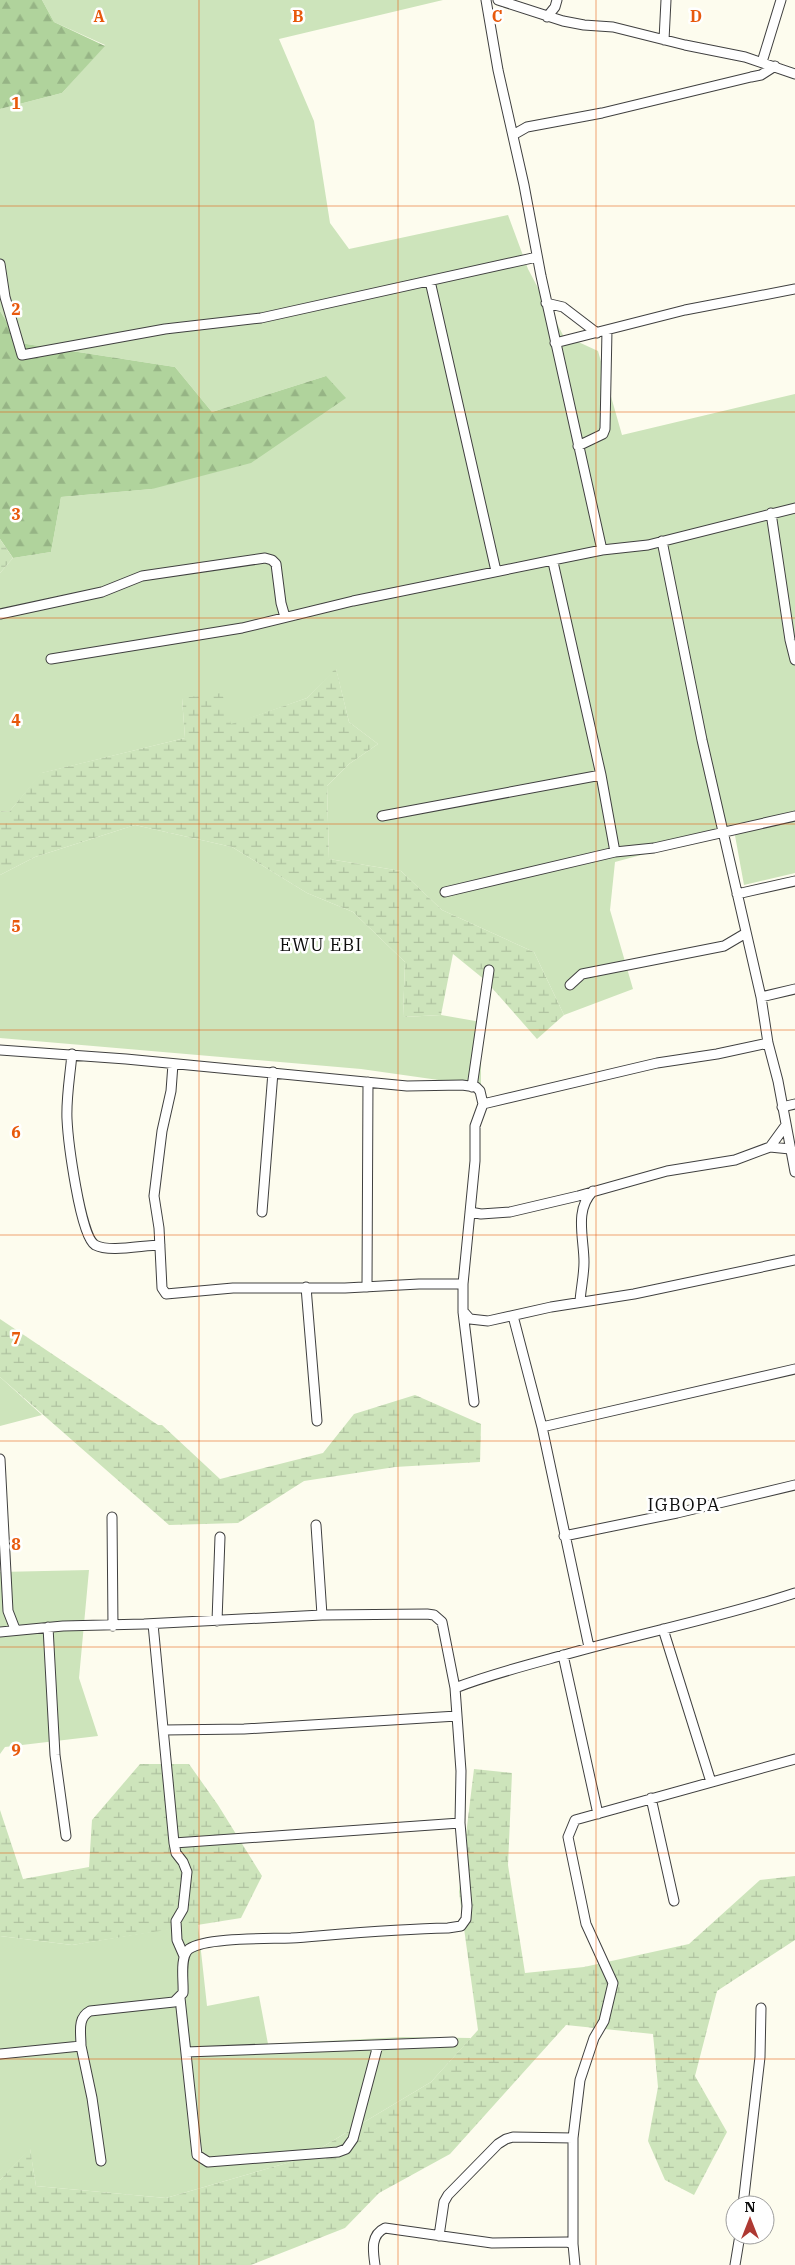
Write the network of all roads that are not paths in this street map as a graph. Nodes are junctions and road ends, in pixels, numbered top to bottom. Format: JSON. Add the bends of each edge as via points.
{"nodes":[{"id":1,"x":486,"y":0,"type":"edge"},
{"id":2,"x":498,"y":0,"type":"edge"},
{"id":3,"x":666,"y":0,"type":"edge"},
{"id":4,"x":781,"y":0,"type":"edge"},
{"id":5,"x":556,"y":3,"type":"edge"},
{"id":6,"x":547,"y":16,"type":"junction"},
{"id":7,"x":558,"y":19,"type":"junction"},
{"id":8,"x":664,"y":40,"type":"junction"},
{"id":9,"x":762,"y":62,"type":"junction"},
{"id":10,"x":775,"y":66,"type":"junction"},
{"id":11,"x":795,"y":74,"type":"edge"},
{"id":12,"x":513,"y":135,"type":"junction"},
{"id":13,"x":537,"y":257,"type":"junction"},
{"id":14,"x":0,"y":264,"type":"edge"},
{"id":15,"x":430,"y":281,"type":"junction"},
{"id":16,"x":795,"y":289,"type":"edge"},
{"id":17,"x":546,"y":303,"type":"junction"},
{"id":18,"x":602,"y":331,"type":"junction"},
{"id":19,"x":555,"y":343,"type":"junction"},
{"id":20,"x":578,"y":446,"type":"junction"},
{"id":21,"x":795,"y":508,"type":"edge"},
{"id":22,"x":771,"y":513,"type":"junction"},
{"id":23,"x":662,"y":541,"type":"junction"},
{"id":24,"x":602,"y":550,"type":"junction"},
{"id":25,"x":553,"y":562,"type":"junction"},
{"id":26,"x":496,"y":571,"type":"junction"},
{"id":27,"x":0,"y":614,"type":"edge"},
{"id":28,"x":285,"y":617,"type":"junction"},
{"id":29,"x":51,"y":659,"type":"dead end"},
{"id":30,"x":795,"y":660,"type":"edge"},
{"id":31,"x":600,"y":775,"type":"junction"},
{"id":32,"x":382,"y":816,"type":"dead end"},
{"id":33,"x":795,"y":816,"type":"edge"},
{"id":34,"x":723,"y":832,"type":"junction"},
{"id":35,"x":615,"y":852,"type":"junction"},
{"id":36,"x":795,"y":881,"type":"edge"},
{"id":37,"x":445,"y":892,"type":"dead end"},
{"id":38,"x":737,"y":894,"type":"junction"},
{"id":39,"x":746,"y":933,"type":"junction"},
{"id":40,"x":489,"y":970,"type":"dead end"},
{"id":41,"x":570,"y":985,"type":"dead end"},
{"id":42,"x":795,"y":989,"type":"edge"},
{"id":43,"x":761,"y":997,"type":"junction"},
{"id":44,"x":768,"y":1043,"type":"junction"},
{"id":45,"x":0,"y":1050,"type":"edge"},
{"id":46,"x":72,"y":1054,"type":"junction"},
{"id":47,"x":173,"y":1064,"type":"junction"},
{"id":48,"x":273,"y":1072,"type":"junction"},
{"id":49,"x":368,"y":1082,"type":"junction"},
{"id":50,"x":472,"y":1087,"type":"junction"},
{"id":51,"x":484,"y":1104,"type":"junction"},
{"id":52,"x":795,"y":1104,"type":"edge"},
{"id":53,"x":782,"y":1107,"type":"junction"},
{"id":54,"x":786,"y":1125,"type":"junction"},
{"id":55,"x":770,"y":1147,"type":"junction"},
{"id":56,"x":790,"y":1149,"type":"junction"},
{"id":57,"x":795,"y":1172,"type":"edge"},
{"id":58,"x":593,"y":1191,"type":"junction"},
{"id":59,"x":262,"y":1212,"type":"dead end"},
{"id":60,"x":470,"y":1212,"type":"junction"},
{"id":61,"x":160,"y":1245,"type":"junction"},
{"id":62,"x":795,"y":1260,"type":"edge"},
{"id":63,"x":463,"y":1284,"type":"junction"},
{"id":64,"x":368,"y":1287,"type":"junction"},
{"id":65,"x":306,"y":1288,"type":"junction"},
{"id":66,"x":580,"y":1301,"type":"junction"},
{"id":67,"x":463,"y":1311,"type":"junction"},
{"id":68,"x":513,"y":1316,"type":"junction"},
{"id":69,"x":795,"y":1368,"type":"edge"},
{"id":70,"x":474,"y":1402,"type":"dead end"},
{"id":71,"x":317,"y":1421,"type":"dead end"},
{"id":72,"x":542,"y":1427,"type":"junction"},
{"id":73,"x":0,"y":1459,"type":"edge"},
{"id":74,"x":795,"y":1485,"type":"edge"},
{"id":75,"x":112,"y":1517,"type":"dead end"},
{"id":76,"x":316,"y":1525,"type":"dead end"},
{"id":77,"x":220,"y":1536,"type":"dead end"},
{"id":78,"x":564,"y":1536,"type":"junction"},
{"id":79,"x":795,"y":1593,"type":"edge"},
{"id":80,"x":322,"y":1615,"type":"junction"},
{"id":81,"x":217,"y":1621,"type":"junction"},
{"id":82,"x":153,"y":1624,"type":"junction"},
{"id":83,"x":113,"y":1626,"type":"junction"},
{"id":84,"x":48,"y":1627,"type":"junction"},
{"id":85,"x":15,"y":1629,"type":"junction"},
{"id":86,"x":663,"y":1629,"type":"junction"},
{"id":87,"x":0,"y":1632,"type":"edge"},
{"id":88,"x":589,"y":1647,"type":"junction"},
{"id":89,"x":563,"y":1655,"type":"junction"},
{"id":90,"x":455,"y":1688,"type":"junction"},
{"id":91,"x":457,"y":1716,"type":"junction"},
{"id":92,"x":164,"y":1730,"type":"junction"},
{"id":93,"x":795,"y":1759,"type":"edge"},
{"id":94,"x":711,"y":1782,"type":"junction"},
{"id":95,"x":651,"y":1798,"type":"junction"},
{"id":96,"x":598,"y":1814,"type":"junction"},
{"id":97,"x":460,"y":1823,"type":"junction"},
{"id":98,"x":66,"y":1836,"type":"dead end"},
{"id":99,"x":174,"y":1843,"type":"junction"},
{"id":100,"x":674,"y":1901,"type":"dead end"},
{"id":101,"x":184,"y":1956,"type":"junction"},
{"id":102,"x":180,"y":1998,"type":"junction"},
{"id":103,"x":761,"y":2008,"type":"dead end"},
{"id":104,"x":453,"y":2042,"type":"dead end"},
{"id":105,"x":378,"y":2045,"type":"junction"},
{"id":106,"x":81,"y":2046,"type":"junction"},
{"id":107,"x":186,"y":2052,"type":"junction"},
{"id":108,"x":0,"y":2054,"type":"edge"},
{"id":109,"x":573,"y":2138,"type":"junction"},
{"id":110,"x":101,"y":2161,"type":"dead end"},
{"id":111,"x":744,"y":2195,"type":"edge"},
{"id":112,"x":439,"y":2236,"type":"junction"},
{"id":113,"x":573,"y":2244,"type":"junction"},
{"id":114,"x":738,"y":2245,"type":"edge"},
{"id":115,"x":375,"y":2265,"type":"edge"},
{"id":116,"x":575,"y":2265,"type":"edge"},
{"id":117,"x":734,"y":2265,"type":"edge"}],
"edges":[{"from":1,"to":12,"type":"street"},
{"from":2,"to":6,"type":"street"},
{"from":3,"to":8,"type":"street"},
{"from":4,"to":9,"type":"street"},
{"from":5,"to":6,"type":"street"},
{"from":5,"to":7,"type":"street"},
{"from":6,"to":7,"type":"street"},
{"from":7,"to":8,"type":"street","via":[[613,27]]},
{"from":8,"to":9,"type":"street"},
{"from":9,"to":10,"type":"street"},
{"from":10,"to":11,"type":"street"},
{"from":10,"to":12,"type":"street","via":[[761,75],[602,113],[527,126]]},
{"from":12,"to":13,"type":"street"},
{"from":13,"to":15,"type":"street"},
{"from":13,"to":17,"type":"street"},
{"from":14,"to":15,"type":"street","via":[[5,297],[22,355],[165,328],[261,318]]},
{"from":15,"to":26,"type":"street"},
{"from":16,"to":18,"type":"street","via":[[685,310]]},
{"from":17,"to":18,"type":"street","via":[[563,307]]},
{"from":17,"to":19,"type":"street"},
{"from":18,"to":19,"type":"street"},
{"from":18,"to":20,"type":"street","via":[[605,429],[603,434]]},
{"from":19,"to":20,"type":"street"},
{"from":20,"to":24,"type":"street"},
{"from":21,"to":22,"type":"street"},
{"from":22,"to":23,"type":"street"},
{"from":22,"to":30,"type":"street"},
{"from":23,"to":24,"type":"street"},
{"from":23,"to":34,"type":"street"},
{"from":24,"to":25,"type":"street"},
{"from":25,"to":26,"type":"street"},
{"from":25,"to":31,"type":"street"},
{"from":26,"to":28,"type":"street"},
{"from":27,"to":28,"type":"street","via":[[102,592],[142,576],[265,558],[276,564]]},
{"from":28,"to":29,"type":"street","via":[[233,630]]},
{"from":31,"to":32,"type":"street"},
{"from":31,"to":35,"type":"street"},
{"from":33,"to":34,"type":"street"},
{"from":34,"to":35,"type":"street","via":[[654,848]]},
{"from":34,"to":38,"type":"street"},
{"from":35,"to":37,"type":"street"},
{"from":36,"to":38,"type":"street"},
{"from":38,"to":39,"type":"street"},
{"from":39,"to":41,"type":"street","via":[[724,946],[582,974]]},
{"from":39,"to":43,"type":"street"},
{"from":40,"to":50,"type":"street"},
{"from":42,"to":43,"type":"street"},
{"from":43,"to":44,"type":"street"},
{"from":44,"to":51,"type":"street","via":[[657,1063]]},
{"from":44,"to":53,"type":"street"},
{"from":45,"to":46,"type":"street"},
{"from":46,"to":47,"type":"street"},
{"from":46,"to":61,"type":"street","via":[[67,1118],[86,1233],[95,1245],[110,1248]]},
{"from":47,"to":48,"type":"street"},
{"from":47,"to":61,"type":"street","via":[[172,1091],[162,1131],[154,1196]]},
{"from":48,"to":49,"type":"street"},
{"from":48,"to":59,"type":"street"},
{"from":49,"to":50,"type":"street"},
{"from":49,"to":64,"type":"street"},
{"from":50,"to":51,"type":"street","via":[[480,1091]]},
{"from":51,"to":60,"type":"street","via":[[475,1126]]},
{"from":52,"to":53,"type":"street"},
{"from":53,"to":54,"type":"street"},
{"from":54,"to":55,"type":"street"},
{"from":54,"to":56,"type":"street"},
{"from":55,"to":56,"type":"street"},
{"from":55,"to":58,"type":"street","via":[[735,1160],[667,1171]]},
{"from":56,"to":57,"type":"street"},
{"from":58,"to":60,"type":"street","via":[[510,1212]]},
{"from":58,"to":66,"type":"street","via":[[582,1210],[584,1262]]},
{"from":60,"to":63,"type":"street"},
{"from":61,"to":65,"type":"street","via":[[162,1288],[166,1294],[223,1289]]},
{"from":62,"to":66,"type":"street","via":[[634,1294]]},
{"from":63,"to":64,"type":"street"},
{"from":63,"to":67,"type":"street"},
{"from":64,"to":65,"type":"street"},
{"from":65,"to":71,"type":"street"},
{"from":66,"to":68,"type":"street"},
{"from":67,"to":68,"type":"street","via":[[470,1319],[488,1322]]},
{"from":67,"to":70,"type":"street"},
{"from":68,"to":72,"type":"street"},
{"from":69,"to":72,"type":"street"},
{"from":72,"to":78,"type":"street"},
{"from":73,"to":85,"type":"street","via":[[8,1611]]},
{"from":74,"to":78,"type":"street"},
{"from":75,"to":83,"type":"street"},
{"from":76,"to":80,"type":"street"},
{"from":77,"to":81,"type":"street"},
{"from":78,"to":88,"type":"street"},
{"from":79,"to":86,"type":"street"},
{"from":80,"to":81,"type":"street"},
{"from":80,"to":90,"type":"street","via":[[434,1615],[442,1622]]},
{"from":81,"to":82,"type":"street"},
{"from":82,"to":83,"type":"street"},
{"from":82,"to":92,"type":"street"},
{"from":83,"to":84,"type":"street"},
{"from":84,"to":85,"type":"street"},
{"from":84,"to":98,"type":"street","via":[[55,1755]]},
{"from":85,"to":87,"type":"street"},
{"from":86,"to":88,"type":"street"},
{"from":86,"to":94,"type":"street"},
{"from":88,"to":89,"type":"street"},
{"from":89,"to":90,"type":"street","via":[[504,1670]]},
{"from":89,"to":96,"type":"street"},
{"from":90,"to":91,"type":"street"},
{"from":91,"to":92,"type":"street","via":[[244,1729]]},
{"from":91,"to":97,"type":"street","via":[[462,1788]]},
{"from":92,"to":99,"type":"street"},
{"from":93,"to":94,"type":"street"},
{"from":94,"to":95,"type":"street"},
{"from":95,"to":96,"type":"street"},
{"from":95,"to":100,"type":"street"},
{"from":96,"to":109,"type":"street","via":[[574,1820],[568,1837],[586,1924],[613,1983],[604,2021],[594,2038],[580,2080]]},
{"from":97,"to":99,"type":"street"},
{"from":97,"to":101,"type":"street","via":[[467,1906],[466,1919],[461,1926],[209,1943],[195,1946]]},
{"from":99,"to":101,"type":"street","via":[[187,1872],[183,1909],[176,1921],[177,1940]]},
{"from":101,"to":102,"type":"street","via":[[183,1993]]},
{"from":102,"to":106,"type":"street","via":[[168,2003],[90,2011],[80,2020]]},
{"from":102,"to":107,"type":"street"},
{"from":103,"to":111,"type":"street","via":[[760,2057]]},
{"from":104,"to":105,"type":"street"},
{"from":105,"to":107,"type":"street"},
{"from":105,"to":107,"type":"street","via":[[353,2139],[346,2149],[208,2162],[197,2155]]},
{"from":106,"to":108,"type":"street"},
{"from":106,"to":110,"type":"street"},
{"from":109,"to":112,"type":"street","via":[[513,2136],[498,2144],[448,2195]]},
{"from":109,"to":113,"type":"street"},
{"from":112,"to":113,"type":"street","via":[[492,2242]]},
{"from":112,"to":115,"type":"street","via":[[385,2228],[374,2237]]},
{"from":113,"to":116,"type":"street"},
{"from":114,"to":117,"type":"street"}]}
